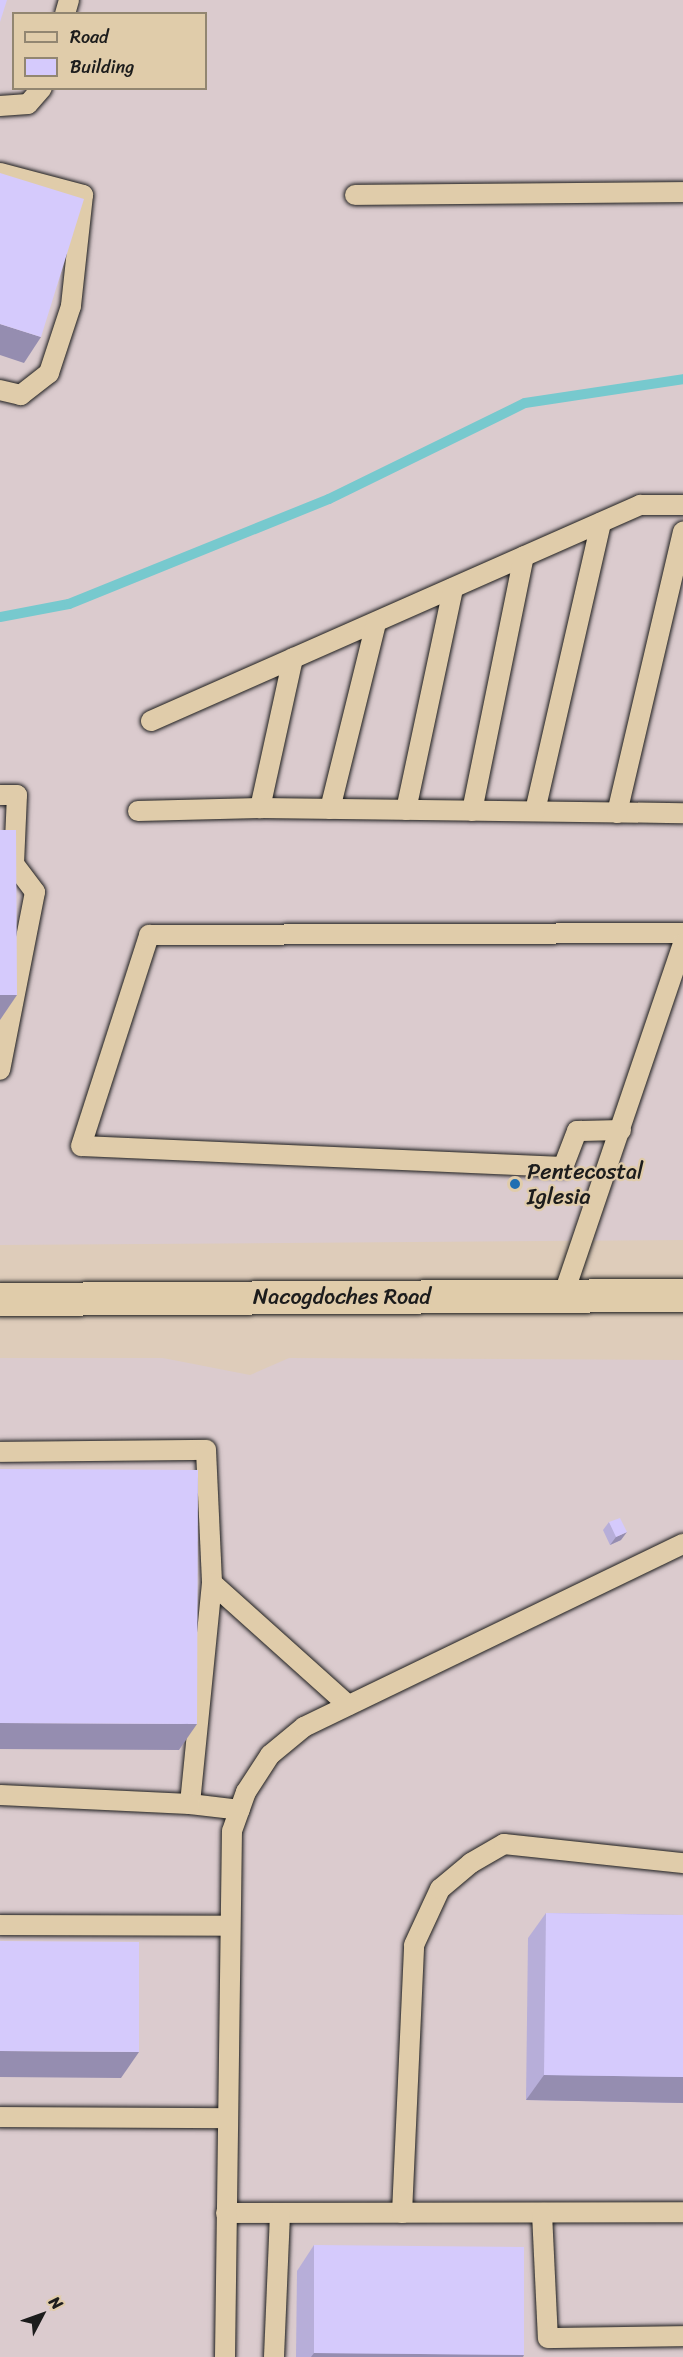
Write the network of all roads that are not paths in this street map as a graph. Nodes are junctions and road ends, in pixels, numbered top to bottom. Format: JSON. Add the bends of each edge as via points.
{"nodes":[{"id":1,"x":40,"y":90,"type":"edge"},
{"id":2,"x":0,"y":106,"type":"edge"},
{"id":3,"x":0,"y":172,"type":"edge"},
{"id":4,"x":683,"y":192,"type":"edge"},
{"id":5,"x":355,"y":195,"type":"dead end"},
{"id":6,"x":0,"y":390,"type":"edge"},
{"id":7,"x":683,"y":505,"type":"edge"},
{"id":8,"x":601,"y":522,"type":"junction"},
{"id":9,"x":683,"y":532,"type":"edge"},
{"id":10,"x":524,"y":556,"type":"junction"},
{"id":11,"x":453,"y":588,"type":"junction"},
{"id":12,"x":376,"y":623,"type":"junction"},
{"id":13,"x":293,"y":658,"type":"junction"},
{"id":14,"x":151,"y":721,"type":"dead end"},
{"id":15,"x":0,"y":795,"type":"edge"},
{"id":16,"x":260,"y":808,"type":"junction"},
{"id":17,"x":330,"y":809,"type":"junction"},
{"id":18,"x":406,"y":810,"type":"junction"},
{"id":19,"x":138,"y":811,"type":"dead end"},
{"id":20,"x":472,"y":811,"type":"junction"},
{"id":21,"x":535,"y":811,"type":"junction"},
{"id":22,"x":617,"y":813,"type":"junction"},
{"id":23,"x":683,"y":813,"type":"edge"},
{"id":24,"x":683,"y":933,"type":"edge"},
{"id":25,"x":683,"y":944,"type":"edge"},
{"id":26,"x":0,"y":1070,"type":"edge"},
{"id":27,"x":621,"y":1130,"type":"junction"},
{"id":28,"x":683,"y":1295,"type":"edge"},
{"id":29,"x":564,"y":1296,"type":"junction"},
{"id":30,"x":0,"y":1299,"type":"edge"},
{"id":31,"x":0,"y":1452,"type":"edge"},
{"id":32,"x":683,"y":1544,"type":"edge"},
{"id":33,"x":212,"y":1583,"type":"junction"},
{"id":34,"x":348,"y":1705,"type":"junction"},
{"id":35,"x":0,"y":1795,"type":"edge"},
{"id":36,"x":190,"y":1804,"type":"junction"},
{"id":37,"x":240,"y":1810,"type":"junction"},
{"id":38,"x":683,"y":1863,"type":"edge"},
{"id":39,"x":0,"y":1925,"type":"edge"},
{"id":40,"x":230,"y":1926,"type":"junction"},
{"id":41,"x":0,"y":2117,"type":"edge"},
{"id":42,"x":227,"y":2118,"type":"junction"},
{"id":43,"x":683,"y":2212,"type":"edge"},
{"id":44,"x":226,"y":2213,"type":"junction"},
{"id":45,"x":280,"y":2213,"type":"junction"},
{"id":46,"x":542,"y":2213,"type":"junction"},
{"id":47,"x":402,"y":2214,"type":"junction"},
{"id":48,"x":683,"y":2336,"type":"edge"},
{"id":49,"x":225,"y":2357,"type":"edge"},
{"id":50,"x":274,"y":2357,"type":"edge"}],
"edges":[{"from":1,"to":2,"type":"lane","via":[[28,104]]},
{"from":3,"to":6,"type":"lane","via":[[83,195],[71,306],[49,373],[21,395]]},
{"from":4,"to":5,"type":"lane"},
{"from":7,"to":8,"type":"lane","via":[[640,505]]},
{"from":8,"to":10,"type":"lane"},
{"from":8,"to":21,"type":"lane"},
{"from":9,"to":22,"type":"lane"},
{"from":10,"to":11,"type":"lane"},
{"from":10,"to":20,"type":"lane"},
{"from":11,"to":12,"type":"lane"},
{"from":11,"to":18,"type":"lane"},
{"from":12,"to":13,"type":"lane"},
{"from":12,"to":17,"type":"lane"},
{"from":13,"to":14,"type":"lane"},
{"from":13,"to":16,"type":"lane"},
{"from":15,"to":26,"type":"lane","via":[[16,795],[14,864],[35,892]]},
{"from":16,"to":17,"type":"lane"},
{"from":16,"to":19,"type":"lane"},
{"from":17,"to":18,"type":"lane"},
{"from":18,"to":20,"type":"lane"},
{"from":20,"to":21,"type":"lane"},
{"from":21,"to":22,"type":"lane"},
{"from":22,"to":23,"type":"lane"},
{"from":24,"to":27,"type":"lane","via":[[149,935],[81,1146],[563,1167],[577,1131]]},
{"from":25,"to":27,"type":"lane"},
{"from":27,"to":29,"type":"lane"},
{"from":28,"to":29,"type":"main road","name":"Nacogdoches Road"},
{"from":29,"to":30,"type":"main road","name":"Nacogdoches Road"},
{"from":31,"to":33,"type":"lane","via":[[206,1450]]},
{"from":32,"to":34,"type":"lane"},
{"from":33,"to":34,"type":"lane"},
{"from":33,"to":36,"type":"lane"},
{"from":34,"to":37,"type":"lane","via":[[304,1727],[270,1755],[246,1792]]},
{"from":35,"to":36,"type":"lane"},
{"from":36,"to":37,"type":"lane"},
{"from":37,"to":40,"type":"lane","via":[[232,1831]]},
{"from":38,"to":47,"type":"lane","via":[[504,1844],[471,1863],[440,1889],[414,1945]]},
{"from":39,"to":40,"type":"lane"},
{"from":40,"to":42,"type":"lane"},
{"from":41,"to":42,"type":"lane"},
{"from":42,"to":44,"type":"lane"},
{"from":43,"to":46,"type":"lane"},
{"from":44,"to":45,"type":"lane"},
{"from":44,"to":49,"type":"lane"},
{"from":45,"to":47,"type":"lane"},
{"from":45,"to":50,"type":"lane"},
{"from":46,"to":47,"type":"lane"},
{"from":46,"to":48,"type":"lane","via":[[548,2338]]}]}
